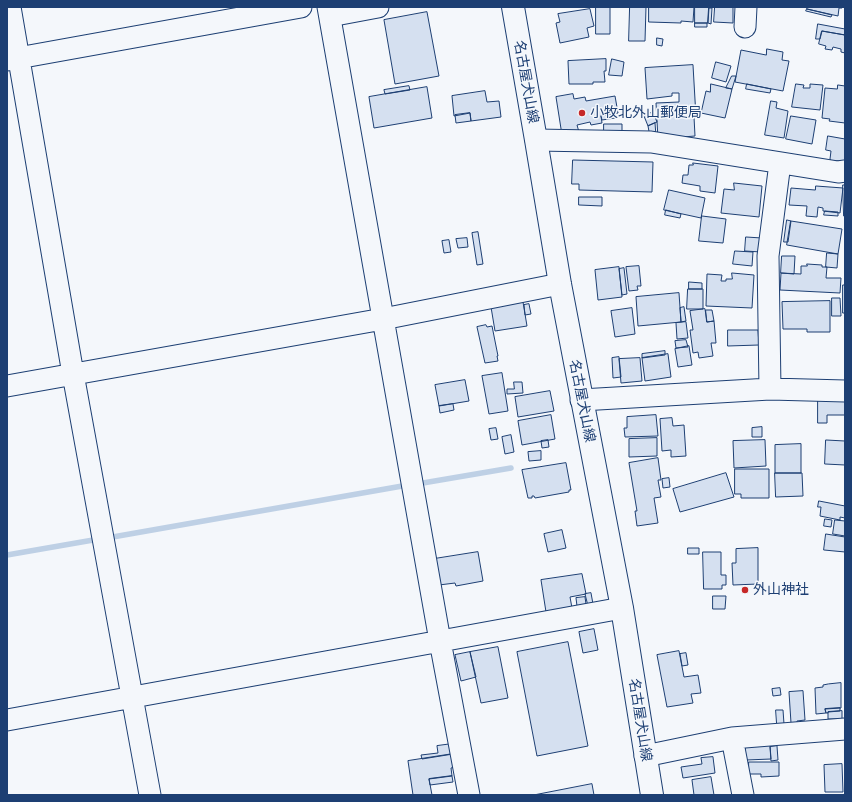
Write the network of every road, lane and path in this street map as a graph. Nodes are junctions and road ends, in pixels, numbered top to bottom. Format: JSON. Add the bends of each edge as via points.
{"nodes":[{"id":1,"x":10,"y":7,"type":"edge"},
{"id":2,"x":301,"y":7,"type":"edge"},
{"id":3,"x":378,"y":7,"type":"edge"},
{"id":4,"x":513,"y":7,"type":"edge"},
{"id":5,"x":329,"y":11,"type":"edge"},
{"id":6,"x":13,"y":59,"type":"edge"},
{"id":7,"x":536,"y":140,"type":"junction"},
{"id":8,"x":780,"y":163,"type":"junction"},
{"id":9,"x":845,"y":171,"type":"edge"},
{"id":10,"x":560,"y":284,"type":"junction"},
{"id":11,"x":383,"y":319,"type":"junction"},
{"id":12,"x":73,"y":374,"type":"junction"},
{"id":13,"x":7,"y":386,"type":"edge"},
{"id":14,"x":770,"y":389,"type":"junction"},
{"id":15,"x":845,"y":391,"type":"edge"},
{"id":16,"x":581,"y":400,"type":"junction"},
{"id":17,"x":622,"y":608,"type":"junction"},
{"id":18,"x":440,"y":641,"type":"junction"},
{"id":19,"x":132,"y":698,"type":"junction"},
{"id":20,"x":7,"y":720,"type":"edge"},
{"id":21,"x":845,"y":730,"type":"edge"},
{"id":22,"x":732,"y":738,"type":"junction"},
{"id":23,"x":645,"y":756,"type":"junction"},
{"id":24,"x":150,"y":795,"type":"edge"},
{"id":25,"x":469,"y":795,"type":"edge"},
{"id":26,"x":652,"y":795,"type":"edge"},
{"id":27,"x":743,"y":795,"type":"edge"}],
"edges":[{"from":1,"to":6,"type":"street"},
{"from":2,"to":6,"type":"street"},
{"from":3,"to":5,"type":"street"},
{"from":4,"to":7,"type":"main road","name":"名古屋犬山線"},
{"from":5,"to":11,"type":"street"},
{"from":6,"to":12,"type":"street"},
{"from":7,"to":8,"type":"street","via":[[651,142]]},
{"from":7,"to":10,"type":"main road","name":"名古屋犬山線"},
{"from":8,"to":9,"type":"street"},
{"from":8,"to":14,"type":"street","via":[[768,256]]},
{"from":10,"to":11,"type":"street"},
{"from":10,"to":16,"type":"main road","name":"名古屋犬山線"},
{"from":11,"to":12,"type":"street"},
{"from":11,"to":18,"type":"street"},
{"from":12,"to":13,"type":"street"},
{"from":12,"to":19,"type":"street"},
{"from":14,"to":15,"type":"street"},
{"from":14,"to":16,"type":"street"},
{"from":16,"to":17,"type":"main road","name":"名古屋犬山線"},
{"from":17,"to":18,"type":"street"},
{"from":17,"to":23,"type":"main road","name":"名古屋犬山線"},
{"from":18,"to":19,"type":"street"},
{"from":18,"to":25,"type":"street"},
{"from":19,"to":20,"type":"street"},
{"from":19,"to":24,"type":"street"},
{"from":21,"to":22,"type":"street"},
{"from":22,"to":23,"type":"street"},
{"from":22,"to":27,"type":"street"},
{"from":23,"to":26,"type":"main road","name":"名古屋犬山線"}]}
